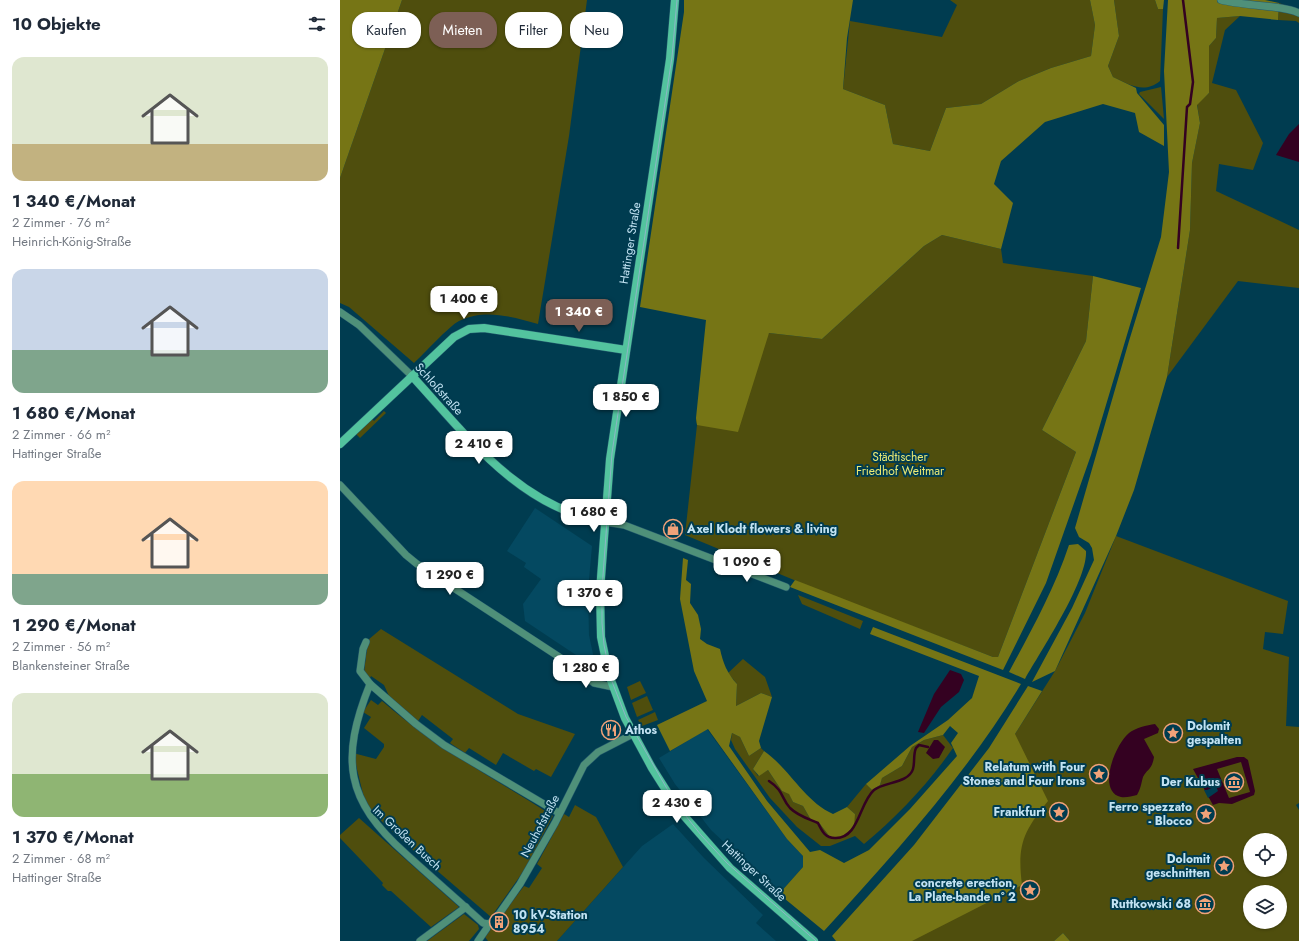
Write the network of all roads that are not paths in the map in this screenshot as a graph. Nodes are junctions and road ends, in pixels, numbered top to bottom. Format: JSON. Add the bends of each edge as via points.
{"nodes":[{"id":1,"x":675,"y":0,"type":"edge"},
{"id":2,"x":1221,"y":0,"type":"edge"},
{"id":3,"x":1299,"y":13,"type":"edge"},
{"id":4,"x":340,"y":312,"type":"edge"},
{"id":5,"x":626,"y":350,"type":"junction"},
{"id":6,"x":412,"y":376,"type":"junction"},
{"id":7,"x":340,"y":444,"type":"edge"},
{"id":8,"x":340,"y":485,"type":"edge"},
{"id":9,"x":605,"y":522,"type":"junction"},
{"id":10,"x":786,"y":587,"type":"dead end"},
{"id":11,"x":366,"y":642,"type":"dead end"},
{"id":12,"x":606,"y":661,"type":"junction"},
{"id":13,"x":582,"y":673,"type":"junction"},
{"id":14,"x":370,"y":684,"type":"junction"},
{"id":15,"x":613,"y":687,"type":"junction"},
{"id":16,"x":352,"y":712,"type":"dead end"},
{"id":17,"x":633,"y":734,"type":"junction"},
{"id":18,"x":351,"y":795,"type":"dead end"},
{"id":19,"x":559,"y":813,"type":"junction"},
{"id":20,"x":466,"y":907,"type":"junction"},
{"id":21,"x":488,"y":924,"type":"junction"},
{"id":22,"x":420,"y":941,"type":"edge"},
{"id":23,"x":478,"y":941,"type":"edge"},
{"id":24,"x":814,"y":941,"type":"edge"}],
"edges":[{"from":1,"to":5,"type":"main road","name":"Hattinger Straße","via":[[670,59]]},
{"from":2,"to":3,"type":"street"},
{"from":4,"to":6,"type":"street","name":"Schloßstraße","via":[[359,325]]},
{"from":5,"to":6,"type":"main road","via":[[501,330],[469,329],[454,337]]},
{"from":5,"to":9,"type":"main road","name":"Hattinger Straße","via":[[610,463]]},
{"from":6,"to":7,"type":"main road"},
{"from":6,"to":9,"type":"main road","name":"Schloßstraße","via":[[469,440],[513,480],[550,503]]},
{"from":8,"to":13,"type":"street","via":[[417,564]]},
{"from":9,"to":10,"type":"street","name":"Schloßstraße","via":[[624,525]]},
{"from":9,"to":12,"type":"main road","name":"Hattinger Straße","via":[[600,611]]},
{"from":11,"to":14,"type":"street","via":[[360,671]]},
{"from":12,"to":13,"type":"street","via":[[593,671]]},
{"from":12,"to":15,"type":"main road","name":"Hattinger Straße"},
{"from":13,"to":15,"type":"street","via":[[594,683]]},
{"from":14,"to":16,"type":"street"},
{"from":14,"to":19,"type":"street","via":[[416,724],[444,744]]},
{"from":15,"to":17,"type":"main road","name":"Hattinger Straße"},
{"from":17,"to":19,"type":"street","name":"Neuhofstraße","via":[[590,758]]},
{"from":17,"to":24,"type":"main road","name":"Hattinger Straße","via":[[668,795],[695,830],[730,868]]},
{"from":18,"to":20,"type":"street","name":"Im Großen Busch","via":[[378,829]]},
{"from":19,"to":21,"type":"street","name":"Neuhofstraße","via":[[556,823],[520,884],[499,914]]},
{"from":20,"to":21,"type":"street","name":"Im Großen Busch","via":[[483,923]]},
{"from":20,"to":22,"type":"street"},
{"from":21,"to":23,"type":"street","name":"Neuhofstraße"}]}
